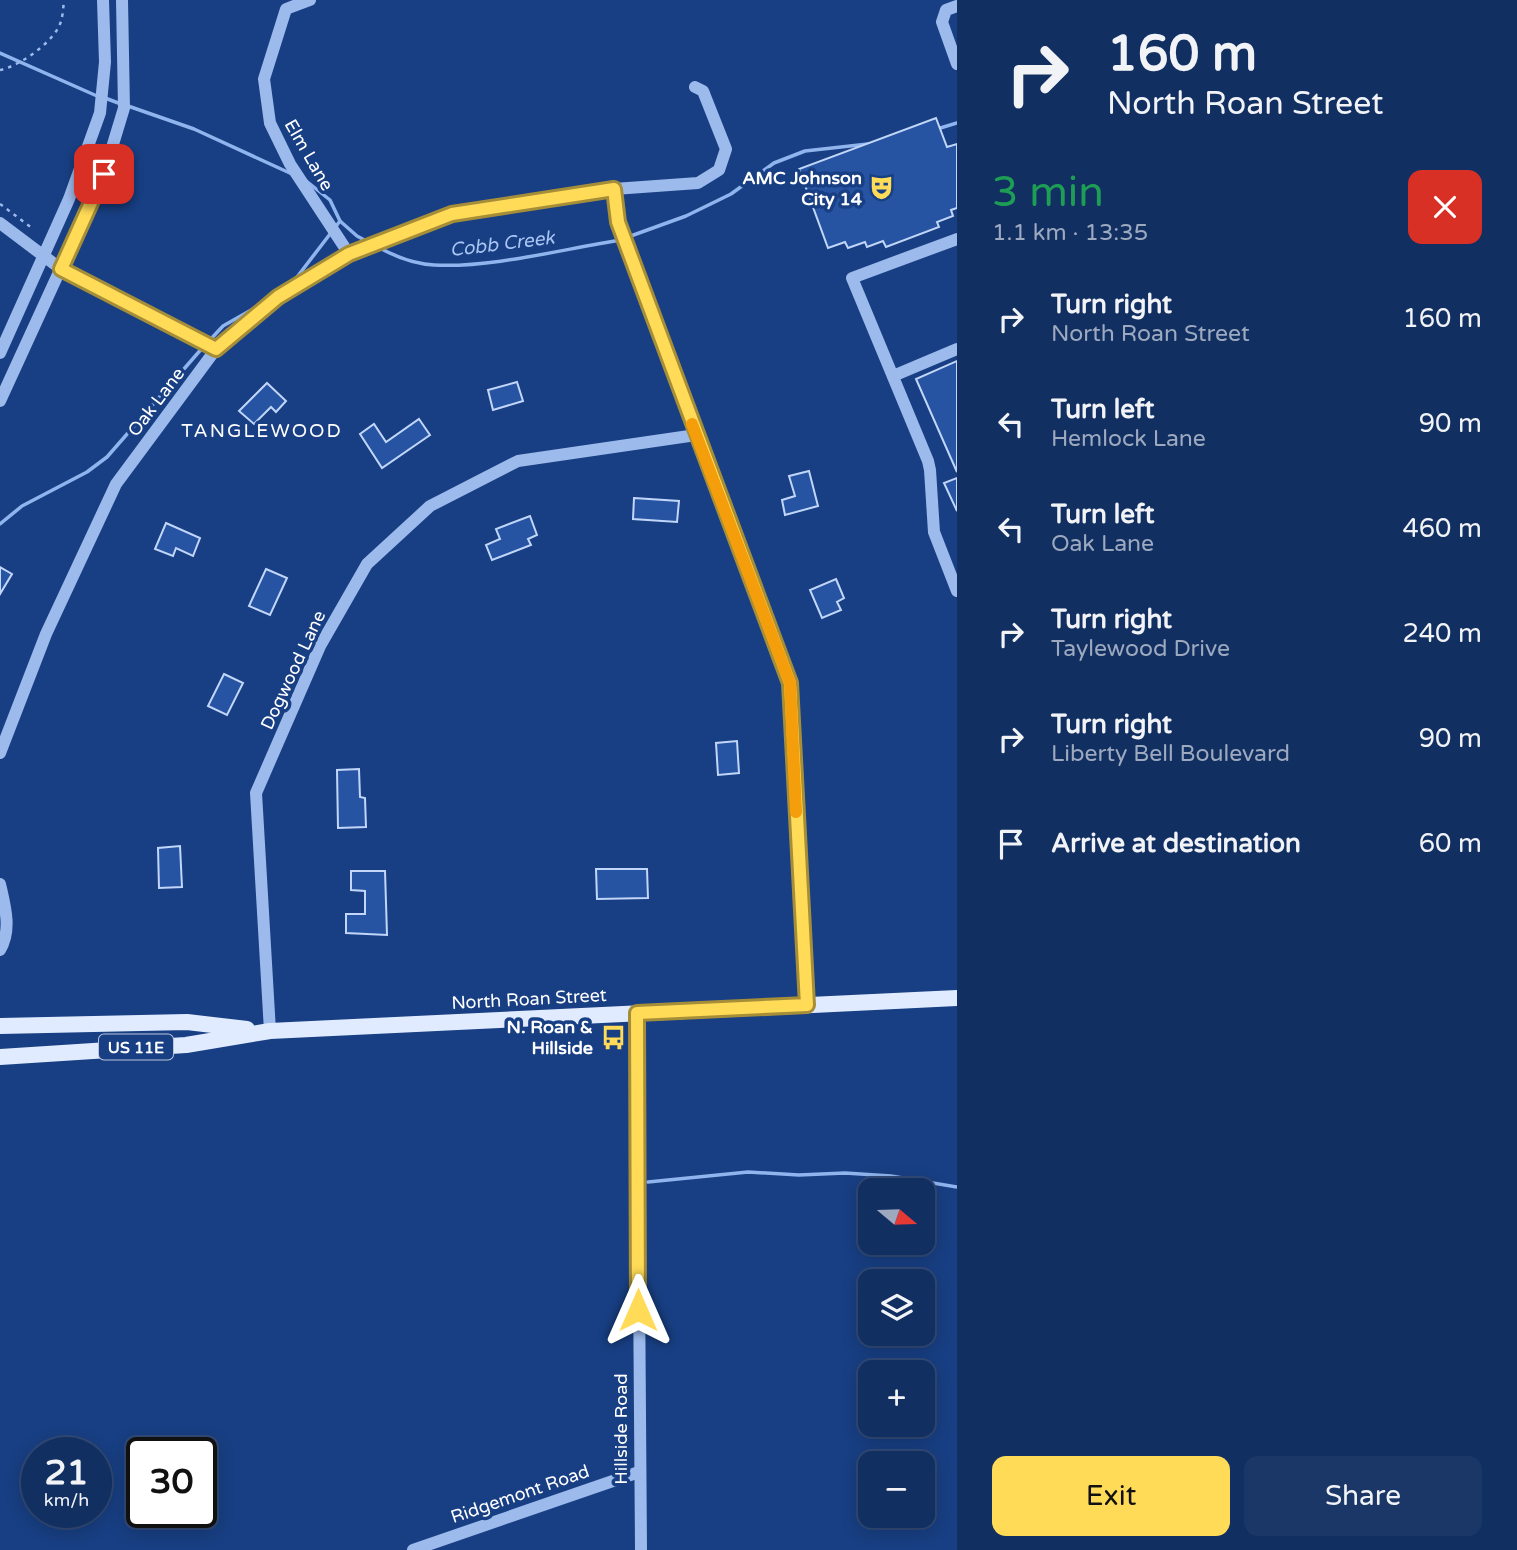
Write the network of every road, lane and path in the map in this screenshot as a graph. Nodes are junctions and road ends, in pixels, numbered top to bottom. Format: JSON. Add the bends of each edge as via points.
{"nodes":[{"id":1,"x":64,"y":0,"type":"edge"},
{"id":2,"x":103,"y":0,"type":"edge"},
{"id":3,"x":122,"y":0,"type":"edge"},
{"id":4,"x":310,"y":0,"type":"edge"},
{"id":5,"x":957,"y":6,"type":"edge"},
{"id":6,"x":954,"y":45,"type":"edge"},
{"id":7,"x":957,"y":64,"type":"edge"},
{"id":8,"x":0,"y":71,"type":"edge"},
{"id":9,"x":695,"y":87,"type":"dead end"},
{"id":10,"x":614,"y":189,"type":"junction"},
{"id":11,"x":0,"y":204,"type":"edge"},
{"id":12,"x":0,"y":223,"type":"edge"},
{"id":13,"x":32,"y":228,"type":"dead end"},
{"id":14,"x":957,"y":239,"type":"edge"},
{"id":15,"x":349,"y":254,"type":"junction"},
{"id":16,"x":45,"y":257,"type":"junction"},
{"id":17,"x":61,"y":269,"type":"junction"},
{"id":18,"x":216,"y":349,"type":"junction"},
{"id":19,"x":957,"y":349,"type":"edge"},
{"id":20,"x":0,"y":353,"type":"edge"},
{"id":21,"x":892,"y":376,"type":"junction"},
{"id":22,"x":0,"y":401,"type":"edge"},
{"id":23,"x":696,"y":435,"type":"junction"},
{"id":24,"x":957,"y":591,"type":"edge"},
{"id":25,"x":0,"y":753,"type":"edge"},
{"id":26,"x":0,"y":884,"type":"edge"},
{"id":27,"x":0,"y":950,"type":"edge"},
{"id":28,"x":957,"y":998,"type":"edge"},
{"id":29,"x":807,"y":1005,"type":"junction"},
{"id":30,"x":637,"y":1013,"type":"junction"},
{"id":31,"x":0,"y":1026,"type":"edge"},
{"id":32,"x":270,"y":1031,"type":"junction"},
{"id":33,"x":0,"y":1057,"type":"edge"},
{"id":34,"x":639,"y":1472,"type":"junction"},
{"id":35,"x":413,"y":1550,"type":"edge"},
{"id":36,"x":641,"y":1550,"type":"edge"}],
"edges":[{"from":1,"to":8,"type":"path","via":[[60,25],[50,40],[14,67]]},
{"from":2,"to":16,"type":"street","via":[[105,62],[100,113]]},
{"from":3,"to":17,"type":"street","via":[[124,108],[104,174]]},
{"from":4,"to":15,"type":"street","name":"Elm Lane","via":[[286,9],[282,21],[264,79],[270,123],[290,164]]},
{"from":5,"to":6,"type":"street","via":[[946,10],[942,22]]},
{"from":6,"to":7,"type":"street"},
{"from":9,"to":10,"type":"street","name":"Oak Lane","via":[[703,91],[726,149],[719,170],[698,183]]},
{"from":10,"to":15,"type":"street","name":"Oak Lane","via":[[452,214]]},
{"from":10,"to":23,"type":"street","via":[[618,222]]},
{"from":11,"to":13,"type":"path"},
{"from":12,"to":16,"type":"street"},
{"from":14,"to":21,"type":"street","via":[[852,278]]},
{"from":15,"to":18,"type":"street","name":"Oak Lane","via":[[278,297]]},
{"from":16,"to":17,"type":"street"},
{"from":16,"to":20,"type":"street"},
{"from":17,"to":18,"type":"street"},
{"from":17,"to":22,"type":"street"},
{"from":18,"to":25,"type":"street","name":"Oak Lane","via":[[116,484],[46,634]]},
{"from":19,"to":21,"type":"street"},
{"from":21,"to":24,"type":"street","via":[[930,470],[934,533]]},
{"from":23,"to":29,"type":"street","via":[[790,683]]},
{"from":23,"to":32,"type":"street","name":"Dogwood Lane","via":[[518,461],[430,506],[367,564],[320,646],[256,793]]},
{"from":26,"to":27,"type":"street","via":[[7,931]]},
{"from":28,"to":29,"type":"main road","name":"North Roan Street","number":"US 11E"},
{"from":29,"to":30,"type":"main road","name":"North Roan Street","number":"US 11E"},
{"from":30,"to":32,"type":"main road","name":"North Roan Street","number":"US 11E"},
{"from":30,"to":34,"type":"street","name":"Hillside Road"},
{"from":31,"to":32,"type":"main road","name":"North Roan Street","number":"US 11E","via":[[187,1022]]},
{"from":32,"to":33,"type":"main road","name":"North Roan Street","number":"US 11E","via":[[186,1045]]},
{"from":34,"to":35,"type":"street","name":"Ridgemont Road"},
{"from":34,"to":36,"type":"street","name":"Hillside Road"}]}
